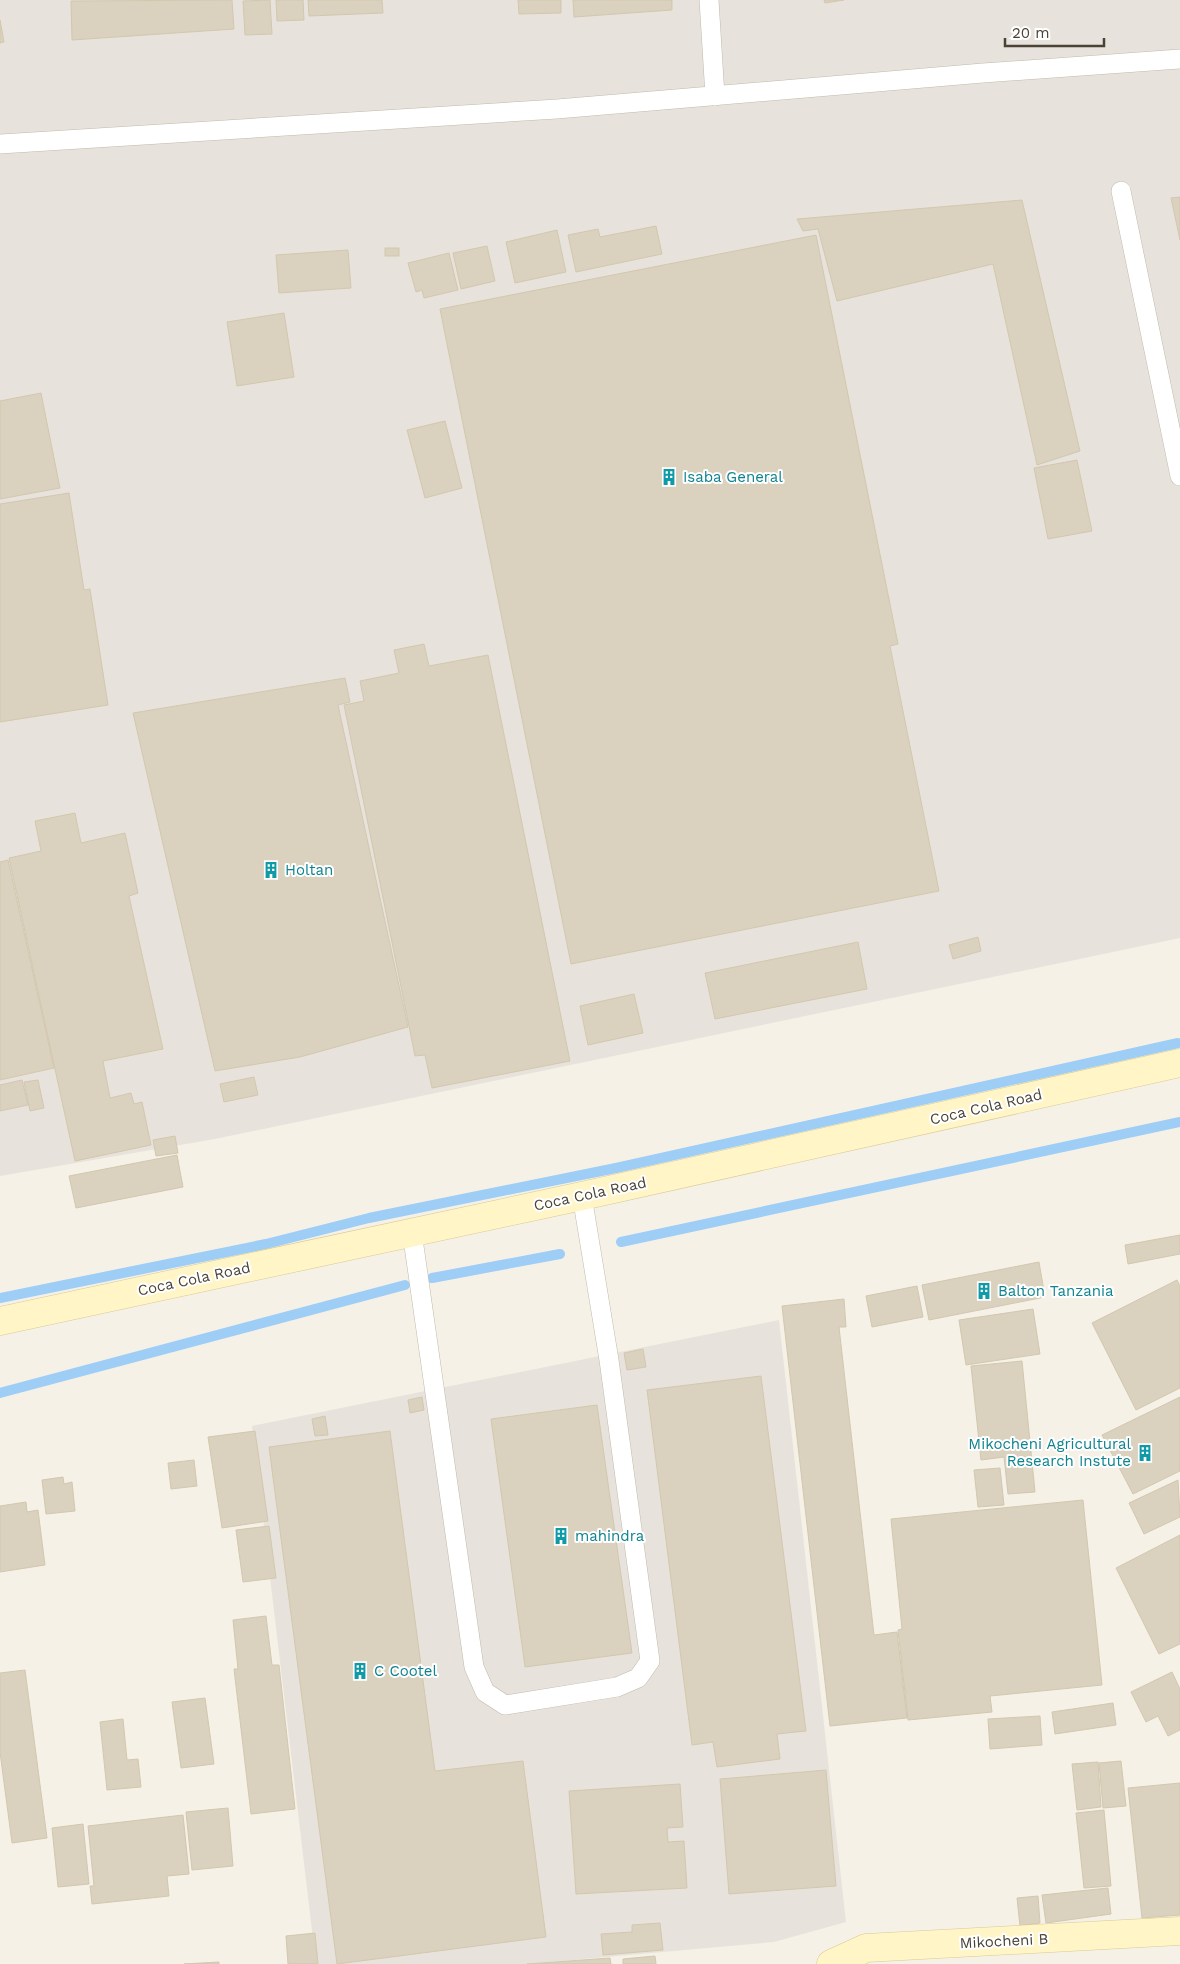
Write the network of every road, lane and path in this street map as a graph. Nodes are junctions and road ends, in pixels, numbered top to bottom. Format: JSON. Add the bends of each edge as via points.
{"nodes":[{"id":1,"x":709,"y":0,"type":"edge"},
{"id":2,"x":1180,"y":59,"type":"edge"},
{"id":3,"x":714,"y":96,"type":"junction"},
{"id":4,"x":0,"y":144,"type":"edge"},
{"id":5,"x":1121,"y":191,"type":"dead end"},
{"id":6,"x":1180,"y":476,"type":"edge"},
{"id":7,"x":1180,"y":1063,"type":"edge"},
{"id":8,"x":582,"y":1196,"type":"junction"},
{"id":9,"x":412,"y":1232,"type":"junction"},
{"id":10,"x":0,"y":1321,"type":"edge"},
{"id":11,"x":1180,"y":1931,"type":"edge"},
{"id":12,"x":831,"y":1964,"type":"edge"}],
"edges":[{"from":1,"to":3,"type":"lane"},
{"from":2,"to":3,"type":"lane"},
{"from":3,"to":4,"type":"lane"},
{"from":5,"to":6,"type":"lane"},
{"from":7,"to":8,"type":"main road","name":"Coca Cola Road"},
{"from":8,"to":9,"type":"main road","name":"Coca Cola Road"},
{"from":8,"to":9,"type":"lane","via":[[609,1360],[650,1661],[638,1678],[617,1687],[505,1705],[485,1692],[474,1666]]},
{"from":9,"to":10,"type":"main road","name":"Coca Cola Road"},
{"from":11,"to":12,"type":"main road","name":"Mikocheni B","via":[[866,1948]]}]}
